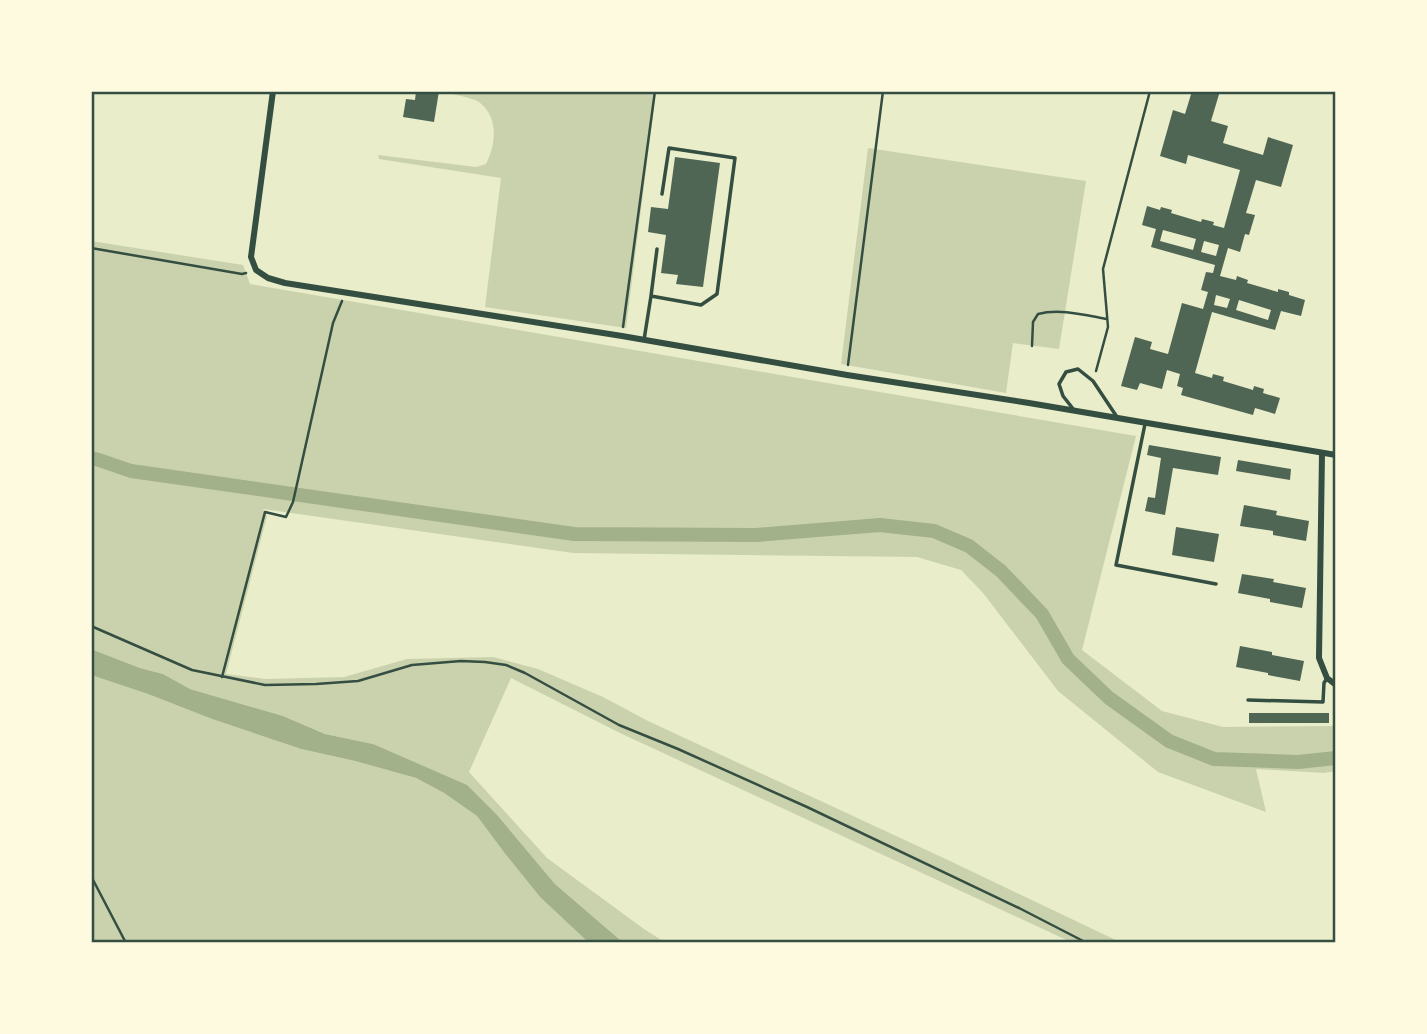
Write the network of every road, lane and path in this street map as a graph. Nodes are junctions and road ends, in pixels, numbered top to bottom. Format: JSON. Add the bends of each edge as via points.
{"nodes":[{"id":1,"x":272,"y":91,"type":"edge"},
{"id":2,"x":655,"y":91,"type":"edge"},
{"id":3,"x":883,"y":91,"type":"edge"},
{"id":4,"x":1150,"y":91,"type":"edge"},
{"id":5,"x":662,"y":194,"type":"dead end"},
{"id":6,"x":91,"y":248,"type":"edge"},
{"id":7,"x":657,"y":249,"type":"dead end"},
{"id":8,"x":256,"y":270,"type":"junction"},
{"id":9,"x":346,"y":292,"type":"junction"},
{"id":10,"x":651,"y":296,"type":"junction"},
{"id":11,"x":1107,"y":319,"type":"junction"},
{"id":12,"x":622,"y":336,"type":"junction"},
{"id":13,"x":645,"y":340,"type":"junction"},
{"id":14,"x":1032,"y":346,"type":"dead end"},
{"id":15,"x":847,"y":375,"type":"junction"},
{"id":16,"x":1093,"y":381,"type":"junction"},
{"id":17,"x":1074,"y":410,"type":"junction"},
{"id":18,"x":1117,"y":417,"type":"junction"},
{"id":19,"x":1146,"y":422,"type":"junction"},
{"id":20,"x":1322,"y":453,"type":"junction"},
{"id":21,"x":1336,"y":455,"type":"edge"},
{"id":22,"x":1216,"y":584,"type":"dead end"},
{"id":23,"x":91,"y":626,"type":"edge"},
{"id":24,"x":222,"y":677,"type":"junction"},
{"id":25,"x":1327,"y":678,"type":"junction"},
{"id":26,"x":1336,"y":685,"type":"edge"},
{"id":27,"x":1248,"y":700,"type":"dead end"},
{"id":28,"x":91,"y":876,"type":"edge"},
{"id":29,"x":126,"y":943,"type":"edge"},
{"id":30,"x":1087,"y":943,"type":"edge"}],
"edges":[{"from":1,"to":8,"type":"street","via":[[251,257]]},
{"from":2,"to":12,"type":"path"},
{"from":3,"to":15,"type":"path"},
{"from":4,"to":11,"type":"path","via":[[1104,270]]},
{"from":5,"to":10,"type":"lane","via":[[669,148],[735,158],[717,294],[701,305]]},
{"from":6,"to":8,"type":"path","via":[[242,274]]},
{"from":7,"to":10,"type":"lane"},
{"from":8,"to":9,"type":"street","via":[[285,283]]},
{"from":9,"to":12,"type":"street"},
{"from":9,"to":24,"type":"path","via":[[333,323],[293,502],[286,517],[265,512]]},
{"from":10,"to":13,"type":"lane"},
{"from":11,"to":14,"type":"path","via":[[1038,313]]},
{"from":11,"to":16,"type":"path"},
{"from":12,"to":13,"type":"street"},
{"from":13,"to":15,"type":"street"},
{"from":15,"to":17,"type":"street"},
{"from":16,"to":17,"type":"lane","via":[[1078,369],[1066,372],[1059,384]]},
{"from":16,"to":18,"type":"lane"},
{"from":17,"to":18,"type":"street"},
{"from":18,"to":19,"type":"street"},
{"from":19,"to":20,"type":"street"},
{"from":19,"to":22,"type":"lane","via":[[1116,565]]},
{"from":20,"to":21,"type":"street"},
{"from":20,"to":25,"type":"street","via":[[1319,658]]},
{"from":23,"to":24,"type":"path","via":[[192,670]]},
{"from":24,"to":30,"type":"path","via":[[264,685],[316,684],[358,681],[412,665],[461,661],[506,665],[619,725],[807,807]]},
{"from":25,"to":26,"type":"street"},
{"from":25,"to":27,"type":"lane","via":[[1323,702]]},
{"from":28,"to":29,"type":"path"}]}
